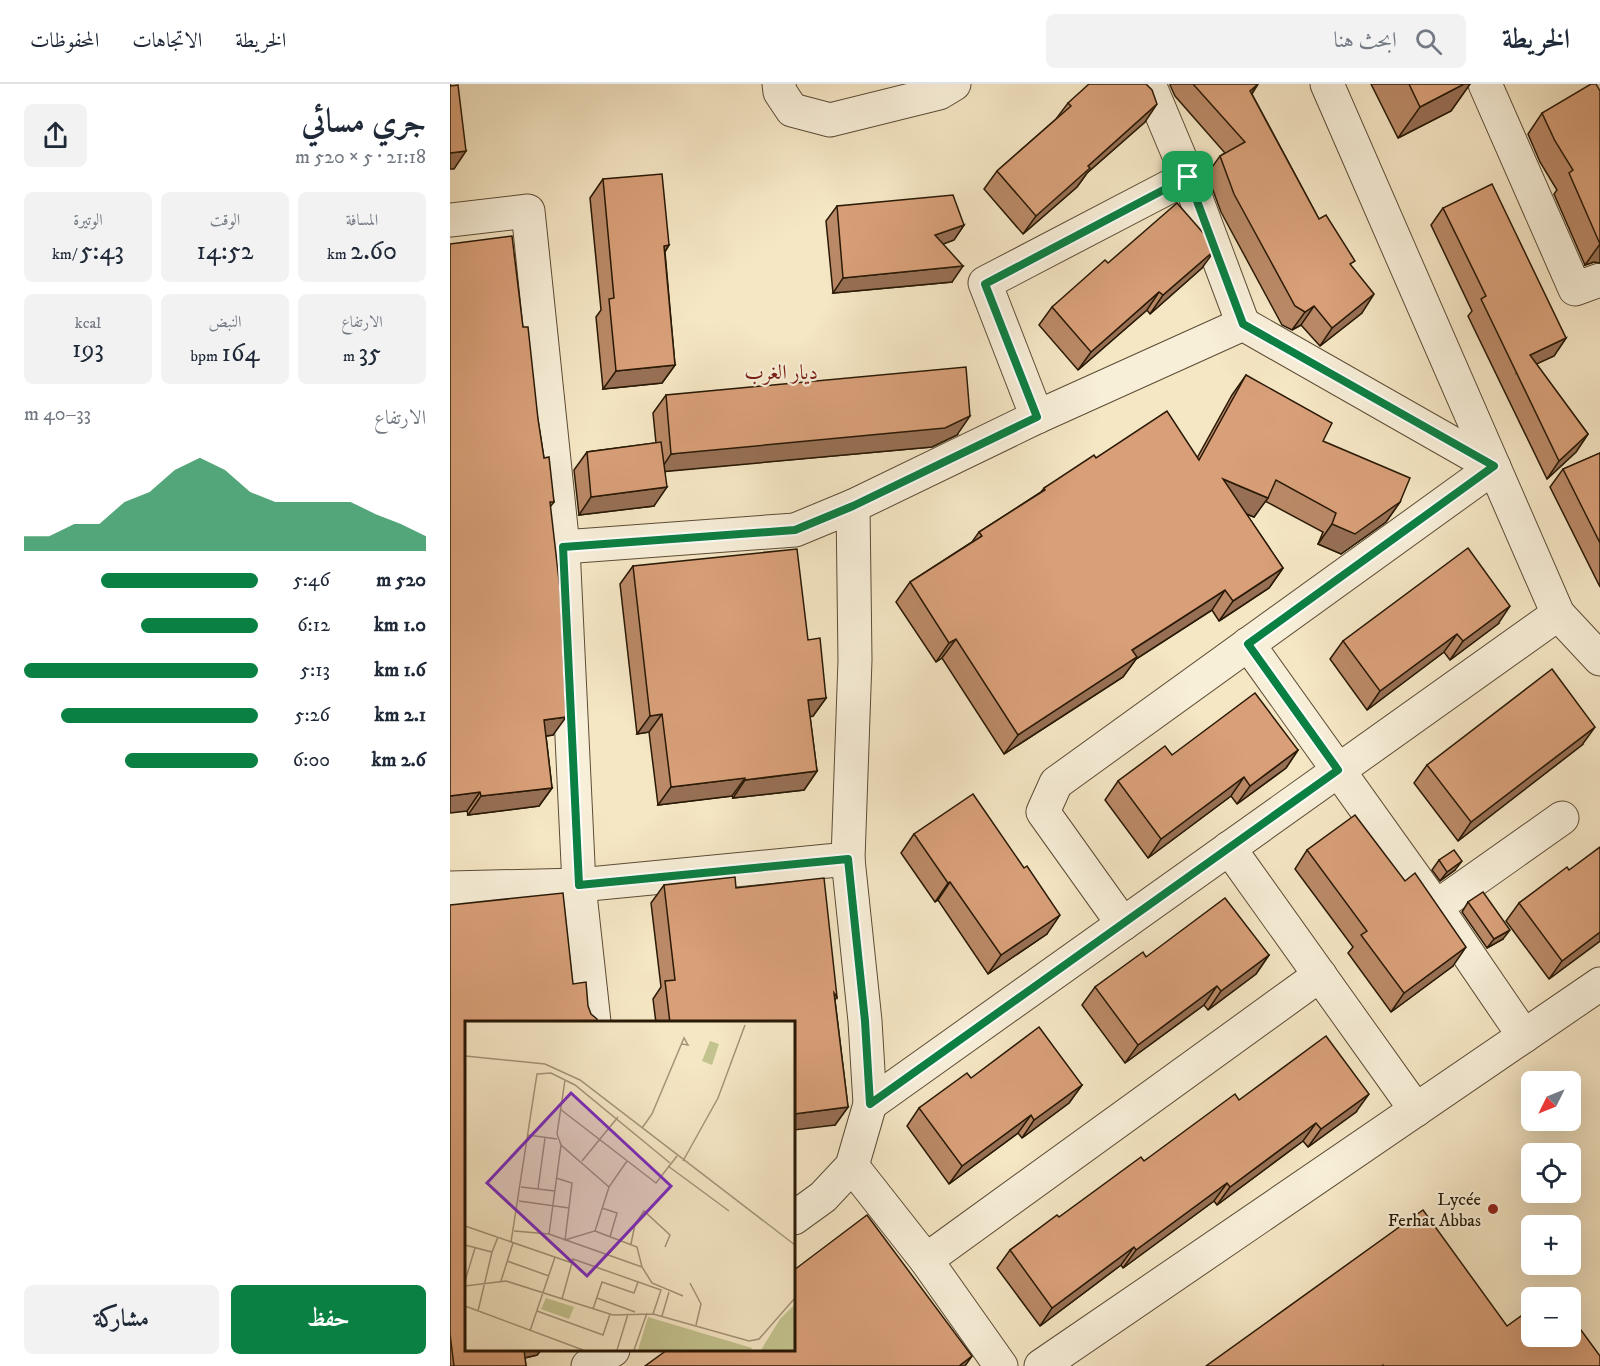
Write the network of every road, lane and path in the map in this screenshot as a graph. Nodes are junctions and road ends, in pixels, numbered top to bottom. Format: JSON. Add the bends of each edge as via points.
{"nodes":[{"id":1,"x":779,"y":84,"type":"edge"},
{"id":2,"x":954,"y":84,"type":"edge"},
{"id":3,"x":1149,"y":84,"type":"edge"},
{"id":4,"x":1327,"y":84,"type":"edge"},
{"id":5,"x":1485,"y":84,"type":"edge"},
{"id":6,"x":1188,"y":177,"type":"junction"},
{"id":7,"x":450,"y":220,"type":"edge"},
{"id":8,"x":1600,"y":280,"type":"edge"},
{"id":9,"x":1243,"y":324,"type":"junction"},
{"id":10,"x":1037,"y":417,"type":"junction"},
{"id":11,"x":1494,"y":466,"type":"junction"},
{"id":12,"x":853,"y":506,"type":"junction"},
{"id":13,"x":563,"y":547,"type":"junction"},
{"id":14,"x":1558,"y":614,"type":"junction"},
{"id":15,"x":1248,"y":644,"type":"junction"},
{"id":16,"x":1600,"y":659,"type":"edge"},
{"id":17,"x":1338,"y":770,"type":"junction"},
{"id":18,"x":1562,"y":818,"type":"dead end"},
{"id":19,"x":1229,"y":848,"type":"junction"},
{"id":20,"x":848,"y":859,"type":"junction"},
{"id":21,"x":579,"y":885,"type":"junction"},
{"id":22,"x":450,"y":888,"type":"edge"},
{"id":23,"x":1436,"y":907,"type":"junction"},
{"id":24,"x":1124,"y":924,"type":"junction"},
{"id":25,"x":1320,"y":975,"type":"junction"},
{"id":26,"x":1600,"y":984,"type":"edge"},
{"id":27,"x":594,"y":1021,"type":"edge"},
{"id":28,"x":1524,"y":1036,"type":"junction"},
{"id":29,"x":870,"y":1104,"type":"junction"},
{"id":30,"x":1416,"y":1110,"type":"junction"},
{"id":31,"x":852,"y":1166,"type":"junction"},
{"id":32,"x":795,"y":1217,"type":"edge"},
{"id":33,"x":926,"y":1260,"type":"junction"},
{"id":34,"x":611,"y":1351,"type":"edge"},
{"id":35,"x":588,"y":1366,"type":"edge"},
{"id":36,"x":1001,"y":1366,"type":"edge"},
{"id":37,"x":1041,"y":1366,"type":"edge"}],
"edges":[{"from":1,"to":2,"type":"street","via":[[792,110],[830,120],[939,93]]},
{"from":3,"to":6,"type":"street"},
{"from":4,"to":11,"type":"street"},
{"from":5,"to":8,"type":"street","via":[[1575,289]]},
{"from":6,"to":9,"type":"street"},
{"from":6,"to":10,"type":"street","via":[[985,284]]},
{"from":7,"to":13,"type":"street","via":[[528,211]]},
{"from":9,"to":10,"type":"street"},
{"from":9,"to":11,"type":"street"},
{"from":10,"to":12,"type":"street"},
{"from":11,"to":14,"type":"street"},
{"from":11,"to":15,"type":"street"},
{"from":12,"to":13,"type":"street","via":[[795,530]]},
{"from":12,"to":20,"type":"street","via":[[855,660]]},
{"from":13,"to":21,"type":"street"},
{"from":14,"to":16,"type":"street"},
{"from":14,"to":17,"type":"street"},
{"from":15,"to":17,"type":"street"},
{"from":15,"to":24,"type":"street","via":[[1056,783],[1043,812]]},
{"from":17,"to":19,"type":"street"},
{"from":17,"to":23,"type":"street"},
{"from":18,"to":23,"type":"street"},
{"from":19,"to":24,"type":"street"},
{"from":19,"to":25,"type":"street"},
{"from":20,"to":21,"type":"street"},
{"from":20,"to":29,"type":"street"},
{"from":21,"to":22,"type":"street"},
{"from":21,"to":27,"type":"street"},
{"from":23,"to":28,"type":"street"},
{"from":24,"to":29,"type":"street"},
{"from":25,"to":30,"type":"street"},
{"from":25,"to":33,"type":"street"},
{"from":26,"to":28,"type":"street"},
{"from":28,"to":30,"type":"street"},
{"from":29,"to":31,"type":"street"},
{"from":30,"to":37,"type":"street"},
{"from":31,"to":32,"type":"street","via":[[823,1197]]},
{"from":31,"to":33,"type":"street"},
{"from":33,"to":36,"type":"street"},
{"from":34,"to":35,"type":"street"}]}
